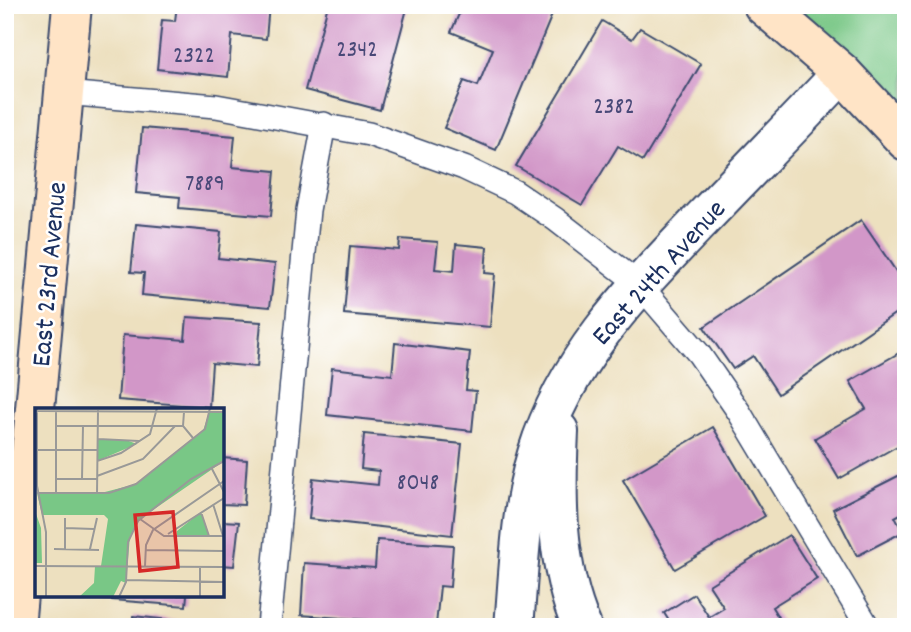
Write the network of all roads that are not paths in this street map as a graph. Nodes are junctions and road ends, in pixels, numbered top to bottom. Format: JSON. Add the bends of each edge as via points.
{"nodes":[{"id":1,"x":72,"y":5,"type":"edge"},
{"id":2,"x":763,"y":5,"type":"edge"},
{"id":3,"x":842,"y":73,"type":"junction"},
{"id":4,"x":64,"y":93,"type":"junction"},
{"id":5,"x":324,"y":124,"type":"junction"},
{"id":6,"x":906,"y":141,"type":"edge"},
{"id":7,"x":639,"y":284,"type":"junction"},
{"id":8,"x":561,"y":394,"type":"junction"},
{"id":9,"x":35,"y":408,"type":"edge"},
{"id":10,"x":35,"y":409,"type":"edge"},
{"id":11,"x":15,"y":627,"type":"edge"},
{"id":12,"x":269,"y":627,"type":"edge"},
{"id":13,"x":514,"y":627,"type":"edge"},
{"id":14,"x":582,"y":627,"type":"edge"},
{"id":15,"x":868,"y":627,"type":"edge"}],
"edges":[{"from":1,"to":4,"type":"street","name":"East 23rd Avenue"},
{"from":2,"to":3,"type":"street"},
{"from":3,"to":6,"type":"street"},
{"from":3,"to":7,"type":"street","name":"East 24th Avenue"},
{"from":4,"to":5,"type":"lane","via":[[216,106]]},
{"from":4,"to":9,"type":"street","name":"East 23rd Avenue"},
{"from":5,"to":7,"type":"lane","via":[[415,148],[515,192]]},
{"from":5,"to":12,"type":"lane","via":[[308,210]]},
{"from":7,"to":8,"type":"street","name":"East 24th Avenue","via":[[598,332]]},
{"from":7,"to":15,"type":"lane","via":[[699,354],[739,412]]},
{"from":8,"to":13,"type":"street","name":"East 24th Avenue","via":[[530,481]]},
{"from":8,"to":14,"type":"street","via":[[559,535],[570,600]]},
{"from":10,"to":11,"type":"street","name":"East 23rd Avenue"}]}
